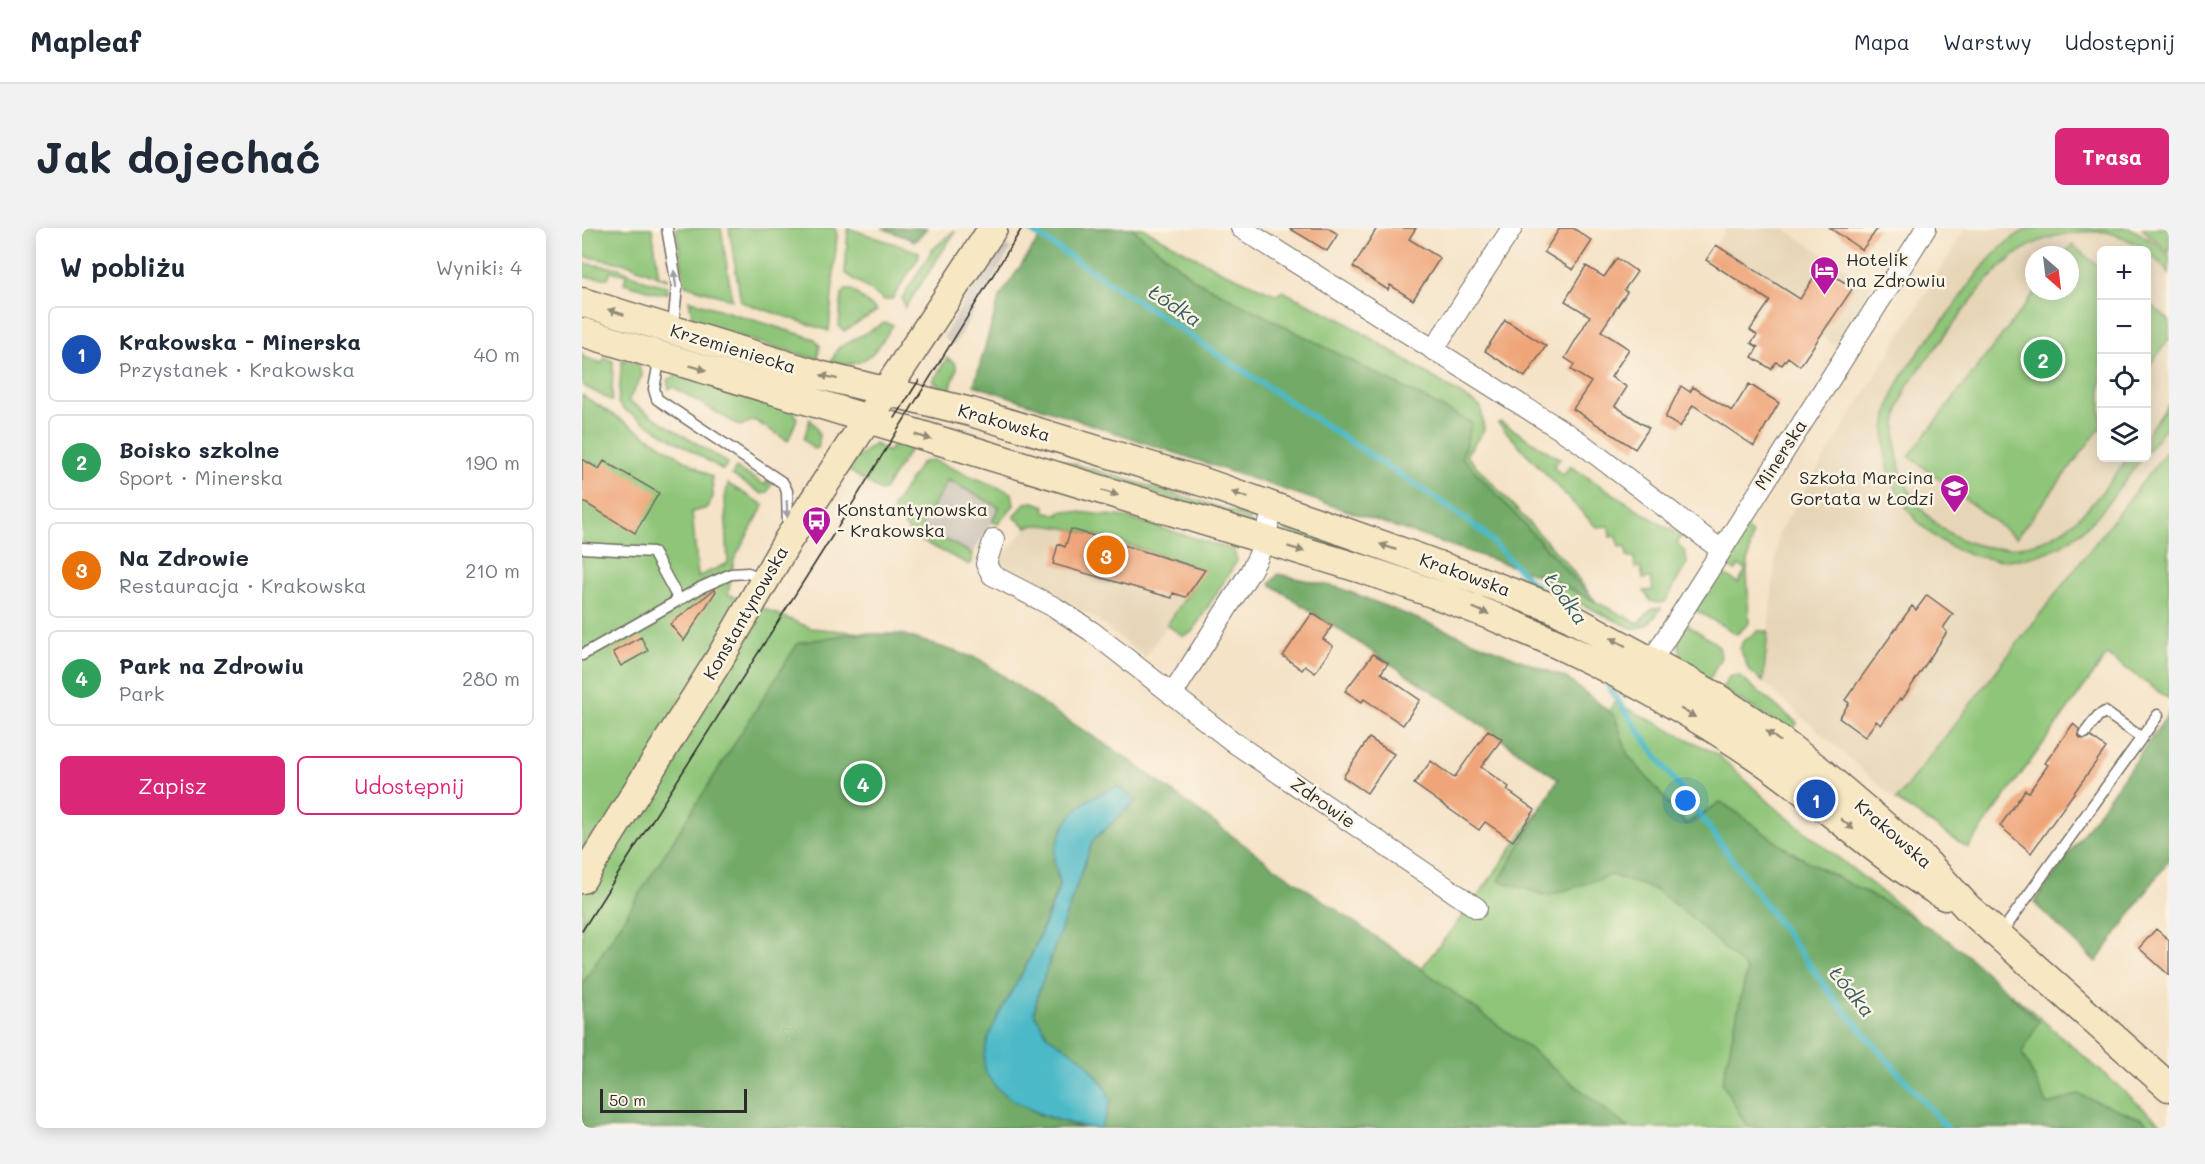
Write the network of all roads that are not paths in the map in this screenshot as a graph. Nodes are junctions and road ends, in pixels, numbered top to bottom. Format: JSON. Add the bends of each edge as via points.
{"nodes":[{"id":1,"x":667,"y":228,"type":"edge"},
{"id":2,"x":1241,"y":228,"type":"edge"},
{"id":3,"x":1512,"y":228,"type":"edge"},
{"id":4,"x":1926,"y":228,"type":"edge"},
{"id":5,"x":990,"y":232,"type":"edge"},
{"id":6,"x":582,"y":302,"type":"edge"},
{"id":7,"x":672,"y":330,"type":"junction"},
{"id":8,"x":582,"y":332,"type":"edge"},
{"id":9,"x":1433,"y":350,"type":"junction"},
{"id":10,"x":660,"y":356,"type":"junction"},
{"id":11,"x":886,"y":391,"type":"junction"},
{"id":12,"x":867,"y":419,"type":"junction"},
{"id":13,"x":1274,"y":507,"type":"junction"},
{"id":14,"x":994,"y":538,"type":"dead end"},
{"id":15,"x":1263,"y":539,"type":"junction"},
{"id":16,"x":788,"y":540,"type":"junction"},
{"id":17,"x":582,"y":548,"type":"edge"},
{"id":18,"x":1721,"y":550,"type":"junction"},
{"id":19,"x":765,"y":579,"type":"junction"},
{"id":20,"x":679,"y":600,"type":"junction"},
{"id":21,"x":582,"y":654,"type":"edge"},
{"id":22,"x":1652,"y":660,"type":"junction"},
{"id":23,"x":1628,"y":679,"type":"junction"},
{"id":24,"x":1172,"y":695,"type":"junction"},
{"id":25,"x":2158,"y":715,"type":"dead end"},
{"id":26,"x":2085,"y":733,"type":"dead end"},
{"id":27,"x":2142,"y":738,"type":"junction"},
{"id":28,"x":582,"y":879,"type":"edge"},
{"id":29,"x":1967,"y":907,"type":"junction"},
{"id":30,"x":1477,"y":908,"type":"dead end"},
{"id":31,"x":1999,"y":936,"type":"junction"},
{"id":32,"x":2169,"y":1087,"type":"edge"}],
"edges":[{"from":7,"to":1,"type":"lane","one_way":true,"via":[[677,286]]},
{"from":2,"to":9,"type":"street"},
{"from":3,"to":9,"type":"street"},
{"from":4,"to":18,"type":"street","name":"Minerska"},
{"from":5,"to":11,"type":"main road","name":"Konstantynowska"},
{"from":7,"to":6,"type":"main road","name":"Krzemieniecka","one_way":true},
{"from":11,"to":7,"type":"main road","name":"Krzemieniecka","one_way":true},
{"from":8,"to":10,"type":"main road","name":"Krzemieniecka"},
{"from":9,"to":18,"type":"street","via":[[1577,440]]},
{"from":10,"to":12,"type":"main road","name":"Krzemieniecka","one_way":true},
{"from":10,"to":16,"type":"lane","one_way":true,"via":[[654,390],[657,399],[780,480],[787,492]]},
{"from":11,"to":12,"type":"main road","name":"Konstantynowska"},
{"from":13,"to":11,"type":"main road","name":"Krakowska","one_way":true,"via":[[982,416]]},
{"from":12,"to":15,"type":"main road","name":"Krakowska","one_way":true},
{"from":12,"to":16,"type":"main road","name":"Konstantynowska"},
{"from":13,"to":15,"type":"street"},
{"from":22,"to":13,"type":"main road","name":"Krakowska","one_way":true,"via":[[1521,596]]},
{"from":14,"to":24,"type":"street","name":"Zdrowie","via":[[986,564],[992,575],[1091,631]]},
{"from":15,"to":23,"type":"main road","name":"Krakowska","one_way":true,"via":[[1412,585],[1563,645]]},
{"from":15,"to":24,"type":"street","via":[[1245,582]]},
{"from":16,"to":19,"type":"main road","name":"Konstantynowska"},
{"from":17,"to":20,"type":"lane","via":[[653,552]]},
{"from":18,"to":22,"type":"street","name":"Minerska"},
{"from":19,"to":20,"type":"lane","via":[[748,573],[731,574]]},
{"from":19,"to":28,"type":"main road","name":"Konstantynowska"},
{"from":20,"to":21,"type":"lane"},
{"from":22,"to":23,"type":"street","name":"Minerska"},
{"from":29,"to":22,"type":"main road","name":"Krakowska","one_way":true,"via":[[1923,858],[1820,771],[1766,730]]},
{"from":23,"to":29,"type":"main road","name":"Krakowska","one_way":true,"via":[[1763,761],[1908,873]]},
{"from":24,"to":30,"type":"street","name":"Zdrowie","via":[[1236,744]]},
{"from":25,"to":27,"type":"lane"},
{"from":26,"to":27,"type":"lane","via":[[2105,712]]},
{"from":27,"to":31,"type":"lane"},
{"from":29,"to":31,"type":"main road","name":"Krakowska"},
{"from":31,"to":32,"type":"main road","name":"Krakowska"}]}
